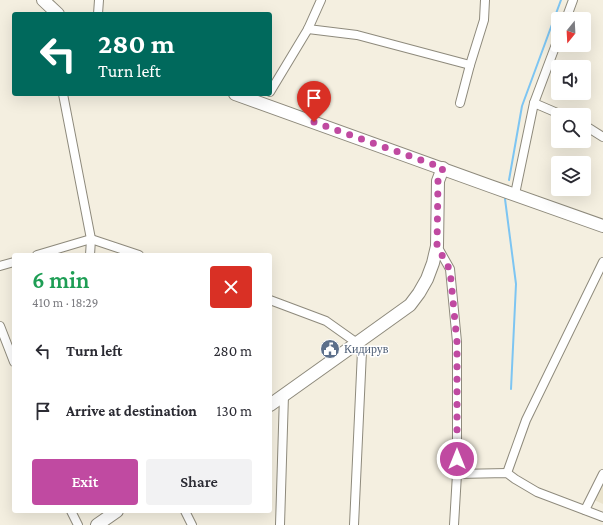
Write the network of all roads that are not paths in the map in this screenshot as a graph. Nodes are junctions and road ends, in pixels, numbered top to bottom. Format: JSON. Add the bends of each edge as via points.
{"nodes":[{"id":1,"x":43,"y":0,"type":"edge"},
{"id":2,"x":99,"y":0,"type":"edge"},
{"id":3,"x":321,"y":0,"type":"edge"},
{"id":4,"x":485,"y":0,"type":"edge"},
{"id":5,"x":573,"y":0,"type":"edge"},
{"id":6,"x":56,"y":12,"type":"edge"},
{"id":7,"x":98,"y":12,"type":"edge"},
{"id":8,"x":569,"y":12,"type":"edge"},
{"id":9,"x":308,"y":29,"type":"junction"},
{"id":10,"x":553,"y":52,"type":"edge"},
{"id":11,"x":470,"y":65,"type":"junction"},
{"id":12,"x":272,"y":89,"type":"edge"},
{"id":13,"x":63,"y":96,"type":"edge"},
{"id":14,"x":256,"y":96,"type":"edge"},
{"id":15,"x":267,"y":97,"type":"edge"},
{"id":16,"x":460,"y":102,"type":"dead end"},
{"id":17,"x":534,"y":103,"type":"junction"},
{"id":18,"x":551,"y":110,"type":"edge"},
{"id":19,"x":591,"y":129,"type":"edge"},
{"id":20,"x":603,"y":137,"type":"edge"},
{"id":21,"x":443,"y":168,"type":"junction"},
{"id":22,"x":514,"y":194,"type":"junction"},
{"id":23,"x":603,"y":226,"type":"edge"},
{"id":24,"x":91,"y":239,"type":"junction"},
{"id":25,"x":437,"y":246,"type":"junction"},
{"id":26,"x":44,"y":253,"type":"edge"},
{"id":27,"x":90,"y":253,"type":"edge"},
{"id":28,"x":133,"y":253,"type":"edge"},
{"id":29,"x":603,"y":262,"type":"edge"},
{"id":30,"x":12,"y":263,"type":"edge"},
{"id":31,"x":0,"y":266,"type":"edge"},
{"id":32,"x":272,"y":301,"type":"edge"},
{"id":33,"x":0,"y":326,"type":"edge"},
{"id":34,"x":357,"y":343,"type":"junction"},
{"id":35,"x":12,"y":357,"type":"edge"},
{"id":36,"x":284,"y":394,"type":"junction"},
{"id":37,"x":272,"y":403,"type":"edge"},
{"id":38,"x":507,"y":473,"type":"junction"},
{"id":39,"x":457,"y":474,"type":"junction"},
{"id":40,"x":603,"y":474,"type":"edge"},
{"id":41,"x":585,"y":510,"type":"junction"},
{"id":42,"x":72,"y":513,"type":"edge"},
{"id":43,"x":114,"y":513,"type":"edge"},
{"id":44,"x":186,"y":513,"type":"edge"},
{"id":45,"x":603,"y":517,"type":"edge"},
{"id":46,"x":78,"y":525,"type":"edge"},
{"id":47,"x":97,"y":525,"type":"edge"},
{"id":48,"x":192,"y":525,"type":"edge"},
{"id":49,"x":280,"y":525,"type":"edge"},
{"id":50,"x":354,"y":525,"type":"edge"},
{"id":51,"x":454,"y":525,"type":"edge"}],
"edges":[{"from":1,"to":6,"type":"main road"},
{"from":2,"to":7,"type":"street"},
{"from":3,"to":9,"type":"street"},
{"from":4,"to":11,"type":"street","via":[[484,20]]},
{"from":5,"to":8,"type":"street"},
{"from":9,"to":11,"type":"street","via":[[356,35]]},
{"from":9,"to":12,"type":"street"},
{"from":10,"to":17,"type":"street"},
{"from":11,"to":16,"type":"street"},
{"from":13,"to":24,"type":"street"},
{"from":14,"to":15,"type":"main road"},
{"from":15,"to":21,"type":"main road"},
{"from":17,"to":18,"type":"street"},
{"from":17,"to":22,"type":"street"},
{"from":19,"to":20,"type":"street"},
{"from":21,"to":22,"type":"main road"},
{"from":21,"to":25,"type":"main road","via":[[438,181]]},
{"from":22,"to":23,"type":"main road"},
{"from":24,"to":26,"type":"street"},
{"from":24,"to":27,"type":"street"},
{"from":24,"to":28,"type":"street"},
{"from":25,"to":34,"type":"main road","via":[[427,280],[410,304]]},
{"from":25,"to":39,"type":"street","via":[[450,270],[457,342]]},
{"from":29,"to":38,"type":"street","via":[[526,420]]},
{"from":30,"to":31,"type":"street"},
{"from":32,"to":34,"type":"street","via":[[326,321]]},
{"from":33,"to":35,"type":"street"},
{"from":34,"to":36,"type":"main road"},
{"from":34,"to":50,"type":"street","via":[[362,351]]},
{"from":36,"to":37,"type":"main road"},
{"from":36,"to":49,"type":"street"},
{"from":38,"to":39,"type":"street"},
{"from":38,"to":41,"type":"street","via":[[537,492]]},
{"from":39,"to":51,"type":"street"},
{"from":40,"to":41,"type":"street"},
{"from":41,"to":45,"type":"street"},
{"from":42,"to":46,"type":"street"},
{"from":43,"to":47,"type":"main road"},
{"from":44,"to":48,"type":"street"}]}
